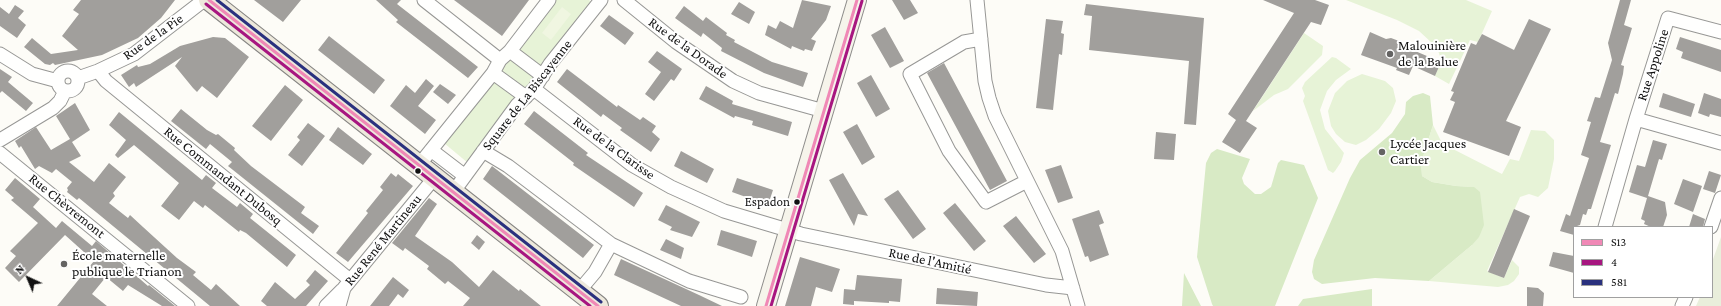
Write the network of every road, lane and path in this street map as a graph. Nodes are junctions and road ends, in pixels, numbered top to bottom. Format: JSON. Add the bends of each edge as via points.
{"nodes":[{"id":1,"x":204,"y":0,"type":"edge"},
{"id":2,"x":209,"y":0,"type":"edge"},
{"id":3,"x":424,"y":0,"type":"edge"},
{"id":4,"x":549,"y":0,"type":"edge"},
{"id":5,"x":601,"y":0,"type":"edge"},
{"id":6,"x":624,"y":0,"type":"edge"},
{"id":7,"x":857,"y":0,"type":"edge"},
{"id":8,"x":978,"y":0,"type":"edge"},
{"id":9,"x":1721,"y":32,"type":"edge"},
{"id":10,"x":981,"y":39,"type":"junction"},
{"id":11,"x":510,"y":51,"type":"junction"},
{"id":12,"x":0,"y":54,"type":"edge"},
{"id":13,"x":500,"y":60,"type":"junction"},
{"id":14,"x":98,"y":71,"type":"junction"},
{"id":15,"x":493,"y":73,"type":"junction"},
{"id":16,"x":542,"y":76,"type":"junction"},
{"id":17,"x":61,"y":86,"type":"junction"},
{"id":18,"x":530,"y":93,"type":"junction"},
{"id":19,"x":824,"y":111,"type":"junction"},
{"id":20,"x":1636,"y":119,"type":"junction"},
{"id":21,"x":0,"y":140,"type":"edge"},
{"id":22,"x":1721,"y":143,"type":"edge"},
{"id":23,"x":483,"y":151,"type":"junction"},
{"id":24,"x":0,"y":153,"type":"edge"},
{"id":25,"x":425,"y":158,"type":"junction"},
{"id":26,"x":435,"y":177,"type":"junction"},
{"id":27,"x":1027,"y":181,"type":"junction"},
{"id":28,"x":459,"y":184,"type":"junction"},
{"id":29,"x":1721,"y":198,"type":"edge"},
{"id":30,"x":1605,"y":226,"type":"edge"},
{"id":31,"x":1710,"y":226,"type":"edge"},
{"id":32,"x":788,"y":231,"type":"junction"},
{"id":33,"x":612,"y":244,"type":"junction"},
{"id":34,"x":347,"y":284,"type":"junction"},
{"id":35,"x":1073,"y":288,"type":"junction"},
{"id":36,"x":579,"y":291,"type":"junction"},
{"id":37,"x":741,"y":297,"type":"dead end"},
{"id":38,"x":188,"y":306,"type":"edge"},
{"id":39,"x":326,"y":306,"type":"edge"},
{"id":40,"x":338,"y":306,"type":"edge"},
{"id":41,"x":598,"y":306,"type":"edge"},
{"id":42,"x":766,"y":306,"type":"edge"},
{"id":43,"x":1078,"y":306,"type":"edge"}],
"edges":[{"from":1,"to":14,"type":"street","name":"Rue de la Pie","via":[[134,54]]},
{"from":2,"to":25,"type":"main road"},
{"from":3,"to":13,"type":"street"},
{"from":4,"to":11,"type":"street"},
{"from":5,"to":16,"type":"street","name":"Square de La Biscayenne"},
{"from":6,"to":19,"type":"street","name":"Rue de la Dorade","via":[[676,42],[733,81],[759,93]]},
{"from":7,"to":19,"type":"street"},
{"from":8,"to":10,"type":"street"},
{"from":9,"to":20,"type":"street","name":"Rue Appoline","via":[[1668,18]]},
{"from":10,"to":27,"type":"street","via":[[989,98]]},
{"from":10,"to":27,"type":"street","via":[[964,42],[910,74],[950,151],[986,202]]},
{"from":11,"to":13,"type":"street"},
{"from":11,"to":16,"type":"street"},
{"from":12,"to":17,"type":"street","via":[[32,74]]},
{"from":13,"to":15,"type":"street"},
{"from":14,"to":17,"type":"street","name":"Rue de la Pie","via":[[78,78],[75,89]]},
{"from":14,"to":34,"type":"street","name":"Rue Commandant Dubosq","via":[[106,81]]},
{"from":15,"to":18,"type":"street","name":"Rue de la Clarisse"},
{"from":15,"to":25,"type":"street"},
{"from":16,"to":18,"type":"street","name":"Square de La Biscayenne"},
{"from":17,"to":21,"type":"street","via":[[60,100],[53,108]]},
{"from":18,"to":23,"type":"street","name":"Square de La Biscayenne"},
{"from":18,"to":32,"type":"street","name":"Rue de la Clarisse","via":[[632,165],[671,187],[724,211]]},
{"from":19,"to":32,"type":"street"},
{"from":20,"to":22,"type":"street","name":"Rue Appoline"},
{"from":20,"to":30,"type":"street","name":"Rue Appoline"},
{"from":23,"to":28,"type":"street","name":"Square de La Biscayenne"},
{"from":23,"to":33,"type":"street","via":[[508,166]]},
{"from":24,"to":38,"type":"street","name":"Rue Chèvremont"},
{"from":25,"to":26,"type":"main road"},
{"from":25,"to":28,"type":"street"},
{"from":26,"to":28,"type":"main road"},
{"from":26,"to":34,"type":"street","name":"Rue René Martineau"},
{"from":27,"to":35,"type":"street","via":[[1062,251]]},
{"from":28,"to":36,"type":"main road"},
{"from":29,"to":31,"type":"street"},
{"from":32,"to":35,"type":"street","name":"Rue de l'Amitié","via":[[1046,285]]},
{"from":32,"to":42,"type":"street"},
{"from":33,"to":36,"type":"street","via":[[595,272]]},
{"from":33,"to":37,"type":"street","via":[[689,281]]},
{"from":34,"to":39,"type":"street"},
{"from":34,"to":40,"type":"street","name":"Rue René Martineau"},
{"from":35,"to":43,"type":"street"},
{"from":36,"to":41,"type":"main road"}]}
